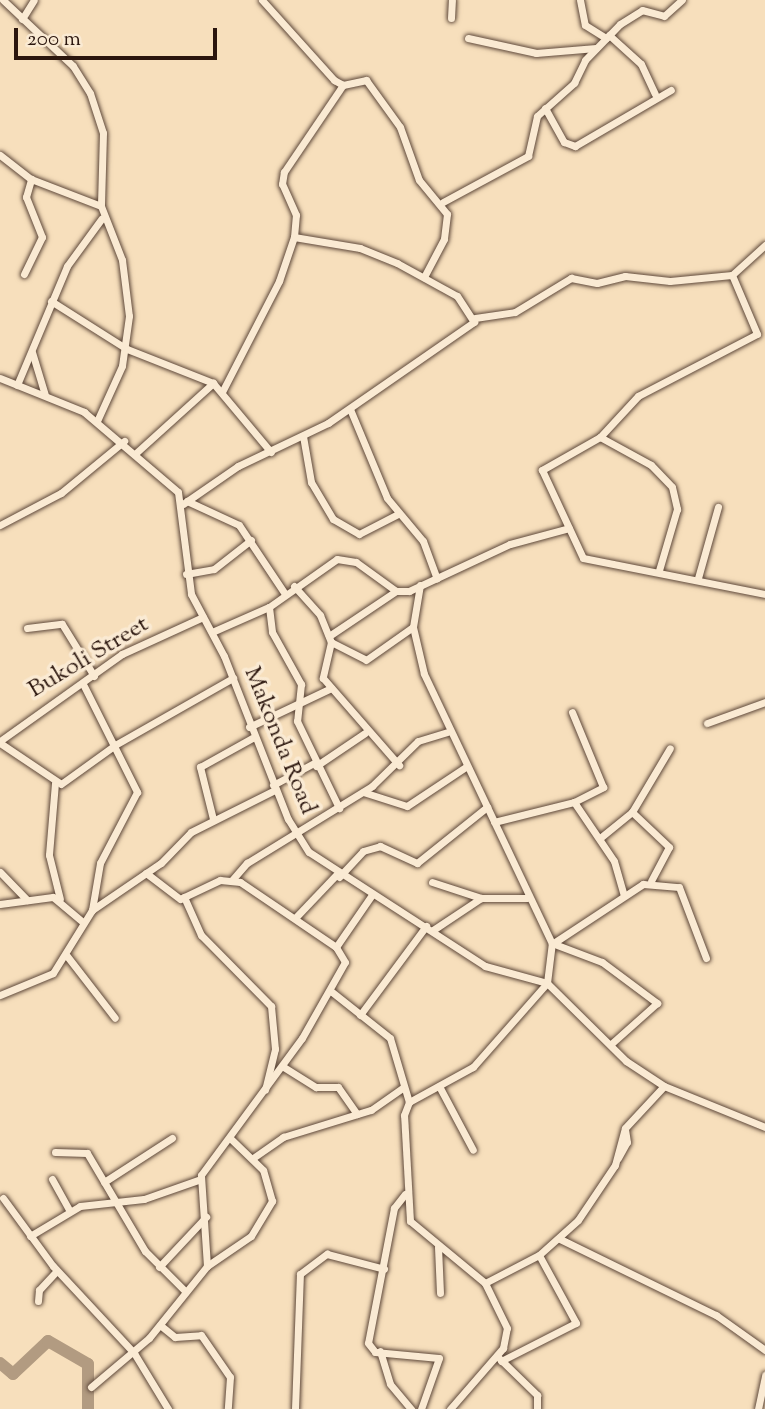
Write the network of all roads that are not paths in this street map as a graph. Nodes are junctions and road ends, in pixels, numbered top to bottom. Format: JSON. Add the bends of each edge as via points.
{"nodes":[{"id":1,"x":4,"y":0,"type":"edge"},
{"id":2,"x":34,"y":0,"type":"edge"},
{"id":3,"x":452,"y":0,"type":"edge"},
{"id":4,"x":580,"y":0,"type":"edge"},
{"id":5,"x":680,"y":0,"type":"edge"},
{"id":6,"x":265,"y":1,"type":"edge"},
{"id":7,"x":451,"y":18,"type":"dead end"},
{"id":8,"x":22,"y":19,"type":"junction"},
{"id":9,"x":608,"y":37,"type":"junction"},
{"id":10,"x":468,"y":38,"type":"dead end"},
{"id":11,"x":596,"y":48,"type":"junction"},
{"id":12,"x":344,"y":85,"type":"junction"},
{"id":13,"x":671,"y":90,"type":"dead end"},
{"id":14,"x":655,"y":94,"type":"junction"},
{"id":15,"x":545,"y":108,"type":"junction"},
{"id":16,"x":0,"y":155,"type":"edge"},
{"id":17,"x":31,"y":179,"type":"junction"},
{"id":18,"x":443,"y":202,"type":"junction"},
{"id":19,"x":101,"y":206,"type":"junction"},
{"id":20,"x":102,"y":218,"type":"junction"},
{"id":21,"x":294,"y":237,"type":"junction"},
{"id":22,"x":765,"y":245,"type":"edge"},
{"id":23,"x":24,"y":274,"type":"dead end"},
{"id":24,"x":732,"y":275,"type":"junction"},
{"id":25,"x":424,"y":278,"type":"junction"},
{"id":26,"x":51,"y":301,"type":"junction"},
{"id":27,"x":475,"y":318,"type":"junction"},
{"id":28,"x":127,"y":349,"type":"junction"},
{"id":29,"x":32,"y":352,"type":"junction"},
{"id":30,"x":0,"y":378,"type":"edge"},
{"id":31,"x":213,"y":383,"type":"junction"},
{"id":32,"x":17,"y":385,"type":"junction"},
{"id":33,"x":222,"y":392,"type":"junction"},
{"id":34,"x":45,"y":395,"type":"junction"},
{"id":35,"x":350,"y":409,"type":"junction"},
{"id":36,"x":97,"y":421,"type":"junction"},
{"id":37,"x":303,"y":436,"type":"junction"},
{"id":38,"x":600,"y":437,"type":"junction"},
{"id":39,"x":124,"y":442,"type":"junction"},
{"id":40,"x":137,"y":452,"type":"junction"},
{"id":41,"x":271,"y":452,"type":"junction"},
{"id":42,"x":185,"y":503,"type":"junction"},
{"id":43,"x":718,"y":507,"type":"dead end"},
{"id":44,"x":398,"y":514,"type":"junction"},
{"id":45,"x":0,"y":526,"type":"edge"},
{"id":46,"x":569,"y":528,"type":"junction"},
{"id":47,"x":251,"y":540,"type":"junction"},
{"id":48,"x":659,"y":570,"type":"junction"},
{"id":49,"x":186,"y":574,"type":"junction"},
{"id":50,"x":698,"y":578,"type":"junction"},
{"id":51,"x":438,"y":579,"type":"junction"},
{"id":52,"x":419,"y":585,"type":"junction"},
{"id":53,"x":294,"y":586,"type":"junction"},
{"id":54,"x":396,"y":592,"type":"junction"},
{"id":55,"x":285,"y":594,"type":"junction"},
{"id":56,"x":765,"y":594,"type":"edge"},
{"id":57,"x":269,"y":607,"type":"junction"},
{"id":58,"x":203,"y":617,"type":"junction"},
{"id":59,"x":413,"y":627,"type":"junction"},
{"id":60,"x":27,"y":628,"type":"dead end"},
{"id":61,"x":212,"y":632,"type":"junction"},
{"id":62,"x":330,"y":639,"type":"junction"},
{"id":63,"x":94,"y":676,"type":"junction"},
{"id":64,"x":233,"y":678,"type":"junction"},
{"id":65,"x":84,"y":686,"type":"junction"},
{"id":66,"x":331,"y":688,"type":"junction"},
{"id":67,"x":765,"y":702,"type":"edge"},
{"id":68,"x":298,"y":705,"type":"junction"},
{"id":69,"x":572,"y":712,"type":"dead end"},
{"id":70,"x":707,"y":723,"type":"dead end"},
{"id":71,"x":248,"y":727,"type":"junction"},
{"id":72,"x":447,"y":732,"type":"junction"},
{"id":73,"x":365,"y":733,"type":"junction"},
{"id":74,"x":252,"y":738,"type":"junction"},
{"id":75,"x":0,"y":742,"type":"edge"},
{"id":76,"x":115,"y":745,"type":"junction"},
{"id":77,"x":670,"y":748,"type":"dead end"},
{"id":78,"x":315,"y":765,"type":"junction"},
{"id":79,"x":399,"y":765,"type":"junction"},
{"id":80,"x":467,"y":766,"type":"junction"},
{"id":81,"x":55,"y":783,"type":"junction"},
{"id":82,"x":274,"y":788,"type":"junction"},
{"id":83,"x":363,"y":792,"type":"junction"},
{"id":84,"x":574,"y":802,"type":"junction"},
{"id":85,"x":487,"y":807,"type":"junction"},
{"id":86,"x":339,"y":808,"type":"junction"},
{"id":87,"x":632,"y":812,"type":"junction"},
{"id":88,"x":213,"y":818,"type":"junction"},
{"id":89,"x":494,"y":822,"type":"junction"},
{"id":90,"x":297,"y":836,"type":"junction"},
{"id":91,"x":600,"y":838,"type":"junction"},
{"id":92,"x":0,"y":872,"type":"edge"},
{"id":93,"x":146,"y":873,"type":"junction"},
{"id":94,"x":338,"y":876,"type":"junction"},
{"id":95,"x":232,"y":880,"type":"junction"},
{"id":96,"x":432,"y":881,"type":"dead end"},
{"id":97,"x":651,"y":881,"type":"junction"},
{"id":98,"x":624,"y":895,"type":"junction"},
{"id":99,"x":371,"y":896,"type":"junction"},
{"id":100,"x":184,"y":897,"type":"junction"},
{"id":101,"x":481,"y":898,"type":"junction"},
{"id":102,"x":527,"y":898,"type":"junction"},
{"id":103,"x":60,"y":899,"type":"junction"},
{"id":104,"x":27,"y":900,"type":"junction"},
{"id":105,"x":0,"y":904,"type":"edge"},
{"id":106,"x":92,"y":910,"type":"junction"},
{"id":107,"x":296,"y":917,"type":"junction"},
{"id":108,"x":83,"y":922,"type":"junction"},
{"id":109,"x":430,"y":928,"type":"junction"},
{"id":110,"x":555,"y":944,"type":"junction"},
{"id":111,"x":336,"y":947,"type":"junction"},
{"id":112,"x":67,"y":956,"type":"junction"},
{"id":113,"x":706,"y":958,"type":"dead end"},
{"id":114,"x":547,"y":983,"type":"junction"},
{"id":115,"x":332,"y":992,"type":"junction"},
{"id":116,"x":0,"y":995,"type":"edge"},
{"id":117,"x":360,"y":1015,"type":"junction"},
{"id":118,"x":115,"y":1018,"type":"dead end"},
{"id":119,"x":611,"y":1044,"type":"junction"},
{"id":120,"x":282,"y":1066,"type":"junction"},
{"id":121,"x":439,"y":1086,"type":"junction"},
{"id":122,"x":664,"y":1086,"type":"junction"},
{"id":123,"x":403,"y":1088,"type":"junction"},
{"id":124,"x":265,"y":1091,"type":"junction"},
{"id":125,"x":409,"y":1102,"type":"junction"},
{"id":126,"x":357,"y":1114,"type":"junction"},
{"id":127,"x":765,"y":1127,"type":"edge"},
{"id":128,"x":172,"y":1138,"type":"dead end"},
{"id":129,"x":231,"y":1139,"type":"junction"},
{"id":130,"x":473,"y":1150,"type":"dead end"},
{"id":131,"x":55,"y":1152,"type":"dead end"},
{"id":132,"x":253,"y":1158,"type":"junction"},
{"id":133,"x":52,"y":1179,"type":"dead end"},
{"id":134,"x":201,"y":1179,"type":"junction"},
{"id":135,"x":104,"y":1182,"type":"junction"},
{"id":136,"x":405,"y":1194,"type":"junction"},
{"id":137,"x":4,"y":1198,"type":"dead end"},
{"id":138,"x":111,"y":1201,"type":"junction"},
{"id":139,"x":69,"y":1210,"type":"junction"},
{"id":140,"x":206,"y":1217,"type":"junction"},
{"id":141,"x":30,"y":1236,"type":"junction"},
{"id":142,"x":560,"y":1239,"type":"junction"},
{"id":143,"x":438,"y":1247,"type":"junction"},
{"id":144,"x":539,"y":1255,"type":"junction"},
{"id":145,"x":207,"y":1266,"type":"junction"},
{"id":146,"x":159,"y":1267,"type":"junction"},
{"id":147,"x":384,"y":1269,"type":"junction"},
{"id":148,"x":57,"y":1271,"type":"junction"},
{"id":149,"x":485,"y":1283,"type":"junction"},
{"id":150,"x":184,"y":1290,"type":"junction"},
{"id":151,"x":440,"y":1293,"type":"dead end"},
{"id":152,"x":38,"y":1301,"type":"dead end"},
{"id":153,"x":160,"y":1325,"type":"junction"},
{"id":154,"x":765,"y":1350,"type":"edge"},
{"id":155,"x":380,"y":1351,"type":"junction"},
{"id":156,"x":134,"y":1353,"type":"junction"},
{"id":157,"x":499,"y":1358,"type":"junction"},
{"id":158,"x":765,"y":1374,"type":"edge"},
{"id":159,"x":91,"y":1387,"type":"dead end"},
{"id":160,"x":168,"y":1409,"type":"edge"},
{"id":161,"x":228,"y":1409,"type":"edge"},
{"id":162,"x":295,"y":1409,"type":"edge"},
{"id":163,"x":411,"y":1409,"type":"edge"},
{"id":164,"x":421,"y":1409,"type":"edge"},
{"id":165,"x":450,"y":1409,"type":"edge"},
{"id":166,"x":537,"y":1409,"type":"edge"},
{"id":167,"x":758,"y":1409,"type":"edge"}],
"edges":[{"from":1,"to":8,"type":"street"},
{"from":2,"to":8,"type":"street"},
{"from":3,"to":7,"type":"street"},
{"from":4,"to":9,"type":"street","via":[[585,25]]},
{"from":5,"to":9,"type":"street","via":[[664,16],[637,11]]},
{"from":6,"to":12,"type":"street"},
{"from":8,"to":19,"type":"street","via":[[73,66],[90,93],[103,133]]},
{"from":9,"to":11,"type":"street"},
{"from":9,"to":14,"type":"street","via":[[641,64]]},
{"from":10,"to":11,"type":"street","via":[[536,53]]},
{"from":11,"to":15,"type":"street","via":[[574,83]]},
{"from":12,"to":18,"type":"street","via":[[362,78],[372,88],[400,127],[419,180]]},
{"from":12,"to":21,"type":"street","via":[[284,172],[282,184],[296,215]]},
{"from":13,"to":14,"type":"street"},
{"from":14,"to":15,"type":"street","via":[[575,146],[564,142]]},
{"from":15,"to":18,"type":"street","via":[[533,124],[528,156]]},
{"from":16,"to":17,"type":"street"},
{"from":17,"to":19,"type":"street"},
{"from":17,"to":23,"type":"street","via":[[26,197],[43,237]]},
{"from":18,"to":25,"type":"street","via":[[447,226]]},
{"from":19,"to":20,"type":"street"},
{"from":20,"to":26,"type":"street","via":[[67,266]]},
{"from":20,"to":28,"type":"street","via":[[122,260]]},
{"from":21,"to":25,"type":"street","via":[[360,248]]},
{"from":21,"to":33,"type":"street"},
{"from":22,"to":24,"type":"street"},
{"from":24,"to":27,"type":"street","via":[[670,281],[625,276],[597,283],[571,278],[514,312]]},
{"from":24,"to":38,"type":"street","via":[[757,334],[638,397]]},
{"from":25,"to":27,"type":"street","via":[[457,296]]},
{"from":26,"to":28,"type":"street"},
{"from":26,"to":29,"type":"street"},
{"from":27,"to":35,"type":"street","via":[[467,330],[423,352]]},
{"from":28,"to":31,"type":"street","via":[[176,363]]},
{"from":28,"to":36,"type":"street"},
{"from":29,"to":32,"type":"street"},
{"from":29,"to":34,"type":"street"},
{"from":30,"to":32,"type":"street"},
{"from":31,"to":33,"type":"street"},
{"from":31,"to":40,"type":"street"},
{"from":32,"to":34,"type":"street"},
{"from":33,"to":41,"type":"street"},
{"from":34,"to":36,"type":"street"},
{"from":35,"to":37,"type":"street"},
{"from":35,"to":44,"type":"street"},
{"from":36,"to":39,"type":"street"},
{"from":37,"to":41,"type":"street"},
{"from":37,"to":44,"type":"street","via":[[312,482],[333,519],[359,534]]},
{"from":38,"to":46,"type":"street","via":[[542,470]]},
{"from":38,"to":48,"type":"street","via":[[651,465],[672,487],[677,509]]},
{"from":39,"to":40,"type":"street"},
{"from":39,"to":45,"type":"street","via":[[61,493]]},
{"from":40,"to":42,"type":"street","via":[[172,484]]},
{"from":41,"to":42,"type":"street"},
{"from":42,"to":47,"type":"street","via":[[205,514],[232,519]]},
{"from":42,"to":49,"type":"street","name":"Makonda Road"},
{"from":43,"to":50,"type":"street"},
{"from":44,"to":51,"type":"street","via":[[423,541]]},
{"from":46,"to":48,"type":"street","via":[[583,558]]},
{"from":46,"to":51,"type":"street","via":[[510,544]]},
{"from":47,"to":49,"type":"street","via":[[214,569]]},
{"from":47,"to":55,"type":"street"},
{"from":48,"to":50,"type":"street"},
{"from":49,"to":58,"type":"street","name":"Makonda Road"},
{"from":50,"to":56,"type":"street"},
{"from":51,"to":52,"type":"street"},
{"from":52,"to":54,"type":"street"},
{"from":52,"to":59,"type":"street"},
{"from":53,"to":54,"type":"street","via":[[346,558]]},
{"from":53,"to":55,"type":"street"},
{"from":53,"to":62,"type":"street"},
{"from":54,"to":62,"type":"street"},
{"from":55,"to":57,"type":"street"},
{"from":57,"to":61,"type":"street"},
{"from":57,"to":68,"type":"street","via":[[272,632],[301,684]]},
{"from":58,"to":61,"type":"street","name":"Makonda Road"},
{"from":58,"to":63,"type":"street","name":"Bukoli Street","via":[[122,654]]},
{"from":59,"to":62,"type":"street","via":[[366,660]]},
{"from":59,"to":72,"type":"street"},
{"from":60,"to":63,"type":"street","via":[[62,624]]},
{"from":61,"to":64,"type":"street","name":"Makonda Road"},
{"from":62,"to":66,"type":"street","via":[[320,671]]},
{"from":63,"to":65,"type":"street","name":"Bukoli Street"},
{"from":64,"to":71,"type":"street","name":"Makonda Road"},
{"from":64,"to":76,"type":"street"},
{"from":65,"to":75,"type":"street","name":"Bukoli Street"},
{"from":65,"to":76,"type":"street"},
{"from":66,"to":68,"type":"street"},
{"from":66,"to":73,"type":"street"},
{"from":67,"to":70,"type":"street"},
{"from":68,"to":71,"type":"street"},
{"from":68,"to":78,"type":"street","via":[[297,721]]},
{"from":69,"to":84,"type":"street","via":[[605,783]]},
{"from":71,"to":74,"type":"street","name":"Makonda Road"},
{"from":72,"to":79,"type":"street","via":[[418,741]]},
{"from":72,"to":80,"type":"street"},
{"from":73,"to":78,"type":"street"},
{"from":73,"to":79,"type":"street"},
{"from":74,"to":82,"type":"street","name":"Makonda Road"},
{"from":74,"to":88,"type":"street","via":[[200,767]]},
{"from":75,"to":81,"type":"street"},
{"from":76,"to":81,"type":"street","via":[[71,779]]},
{"from":76,"to":106,"type":"street","via":[[137,792],[100,863]]},
{"from":77,"to":87,"type":"street"},
{"from":78,"to":82,"type":"street"},
{"from":78,"to":86,"type":"street"},
{"from":79,"to":83,"type":"street"},
{"from":80,"to":83,"type":"street","via":[[407,806]]},
{"from":80,"to":85,"type":"street"},
{"from":81,"to":103,"type":"street","via":[[48,855]]},
{"from":82,"to":88,"type":"street"},
{"from":82,"to":90,"type":"street","name":"Makonda Road"},
{"from":83,"to":86,"type":"street"},
{"from":84,"to":89,"type":"street"},
{"from":84,"to":91,"type":"street"},
{"from":85,"to":89,"type":"street"},
{"from":85,"to":94,"type":"street","via":[[417,863],[380,846],[363,851]]},
{"from":86,"to":90,"type":"street"},
{"from":87,"to":91,"type":"street"},
{"from":87,"to":97,"type":"street","via":[[669,847]]},
{"from":88,"to":93,"type":"street"},
{"from":89,"to":102,"type":"street"},
{"from":90,"to":94,"type":"street","name":"Makonda Road"},
{"from":90,"to":95,"type":"street","via":[[247,863]]},
{"from":91,"to":98,"type":"street"},
{"from":92,"to":104,"type":"street"},
{"from":93,"to":100,"type":"street"},
{"from":93,"to":106,"type":"street"},
{"from":94,"to":99,"type":"street","name":"Makonda Road"},
{"from":94,"to":107,"type":"street"},
{"from":95,"to":100,"type":"street"},
{"from":95,"to":107,"type":"street"},
{"from":96,"to":101,"type":"street"},
{"from":97,"to":98,"type":"street"},
{"from":97,"to":113,"type":"street","via":[[679,887],[698,949]]},
{"from":98,"to":110,"type":"street"},
{"from":99,"to":109,"type":"street","name":"Makonda Road"},
{"from":99,"to":111,"type":"street"},
{"from":100,"to":124,"type":"street","via":[[201,935],[271,1006],[275,1055]]},
{"from":101,"to":102,"type":"street"},
{"from":101,"to":109,"type":"street"},
{"from":102,"to":110,"type":"street"},
{"from":103,"to":104,"type":"street"},
{"from":103,"to":108,"type":"street"},
{"from":104,"to":105,"type":"street"},
{"from":106,"to":108,"type":"street"},
{"from":107,"to":111,"type":"street"},
{"from":108,"to":112,"type":"street"},
{"from":109,"to":114,"type":"street","name":"Makonda Road","via":[[485,966]]},
{"from":109,"to":117,"type":"street"},
{"from":110,"to":114,"type":"street"},
{"from":110,"to":119,"type":"street","via":[[603,962],[657,1003]]},
{"from":111,"to":115,"type":"street","via":[[345,962]]},
{"from":112,"to":116,"type":"street","via":[[43,979]]},
{"from":112,"to":118,"type":"street"},
{"from":114,"to":119,"type":"street","name":"Makonda Road"},
{"from":114,"to":121,"type":"street","via":[[473,1067]]},
{"from":115,"to":117,"type":"street"},
{"from":115,"to":120,"type":"street"},
{"from":117,"to":123,"type":"street","via":[[390,1038]]},
{"from":119,"to":122,"type":"street","name":"Makonda Road"},
{"from":120,"to":124,"type":"street"},
{"from":120,"to":126,"type":"street","via":[[316,1087],[338,1087]]},
{"from":121,"to":125,"type":"street"},
{"from":121,"to":130,"type":"street"},
{"from":122,"to":127,"type":"street","name":"Makonda Road"},
{"from":122,"to":142,"type":"street","via":[[625,1128],[627,1142],[618,1158]]},
{"from":123,"to":125,"type":"street"},
{"from":123,"to":126,"type":"street"},
{"from":124,"to":129,"type":"street"},
{"from":125,"to":136,"type":"street"},
{"from":126,"to":132,"type":"street","via":[[306,1127]]},
{"from":128,"to":135,"type":"street"},
{"from":129,"to":132,"type":"street"},
{"from":129,"to":134,"type":"street"},
{"from":131,"to":135,"type":"street","via":[[87,1153]]},
{"from":132,"to":145,"type":"street","via":[[270,1183],[267,1215],[251,1236]]},
{"from":133,"to":139,"type":"street"},
{"from":134,"to":138,"type":"street","via":[[144,1199]]},
{"from":134,"to":140,"type":"street"},
{"from":135,"to":138,"type":"street"},
{"from":136,"to":143,"type":"street","via":[[414,1228]]},
{"from":136,"to":147,"type":"street","via":[[394,1208]]},
{"from":137,"to":141,"type":"street"},
{"from":138,"to":139,"type":"street"},
{"from":138,"to":146,"type":"street"},
{"from":139,"to":141,"type":"street"},
{"from":140,"to":145,"type":"street"},
{"from":140,"to":146,"type":"street"},
{"from":141,"to":148,"type":"street"},
{"from":142,"to":144,"type":"street"},
{"from":142,"to":154,"type":"street","via":[[705,1309]]},
{"from":143,"to":149,"type":"street"},
{"from":143,"to":151,"type":"street"},
{"from":144,"to":149,"type":"street"},
{"from":144,"to":157,"type":"street","via":[[576,1324]]},
{"from":145,"to":150,"type":"street"},
{"from":146,"to":150,"type":"street"},
{"from":147,"to":155,"type":"street","via":[[368,1330],[371,1349]]},
{"from":147,"to":162,"type":"street","via":[[327,1254],[300,1274]]},
{"from":148,"to":152,"type":"street","via":[[38,1290]]},
{"from":148,"to":156,"type":"street"},
{"from":149,"to":157,"type":"street","via":[[506,1328]]},
{"from":150,"to":153,"type":"street"},
{"from":153,"to":156,"type":"street"},
{"from":153,"to":161,"type":"street","via":[[175,1337],[201,1335],[230,1377]]},
{"from":155,"to":163,"type":"street","via":[[390,1384]]},
{"from":155,"to":164,"type":"street","via":[[441,1360]]},
{"from":156,"to":159,"type":"street"},
{"from":156,"to":160,"type":"street"},
{"from":157,"to":165,"type":"street"},
{"from":157,"to":166,"type":"street","via":[[537,1395]]},
{"from":158,"to":167,"type":"street"}]}
